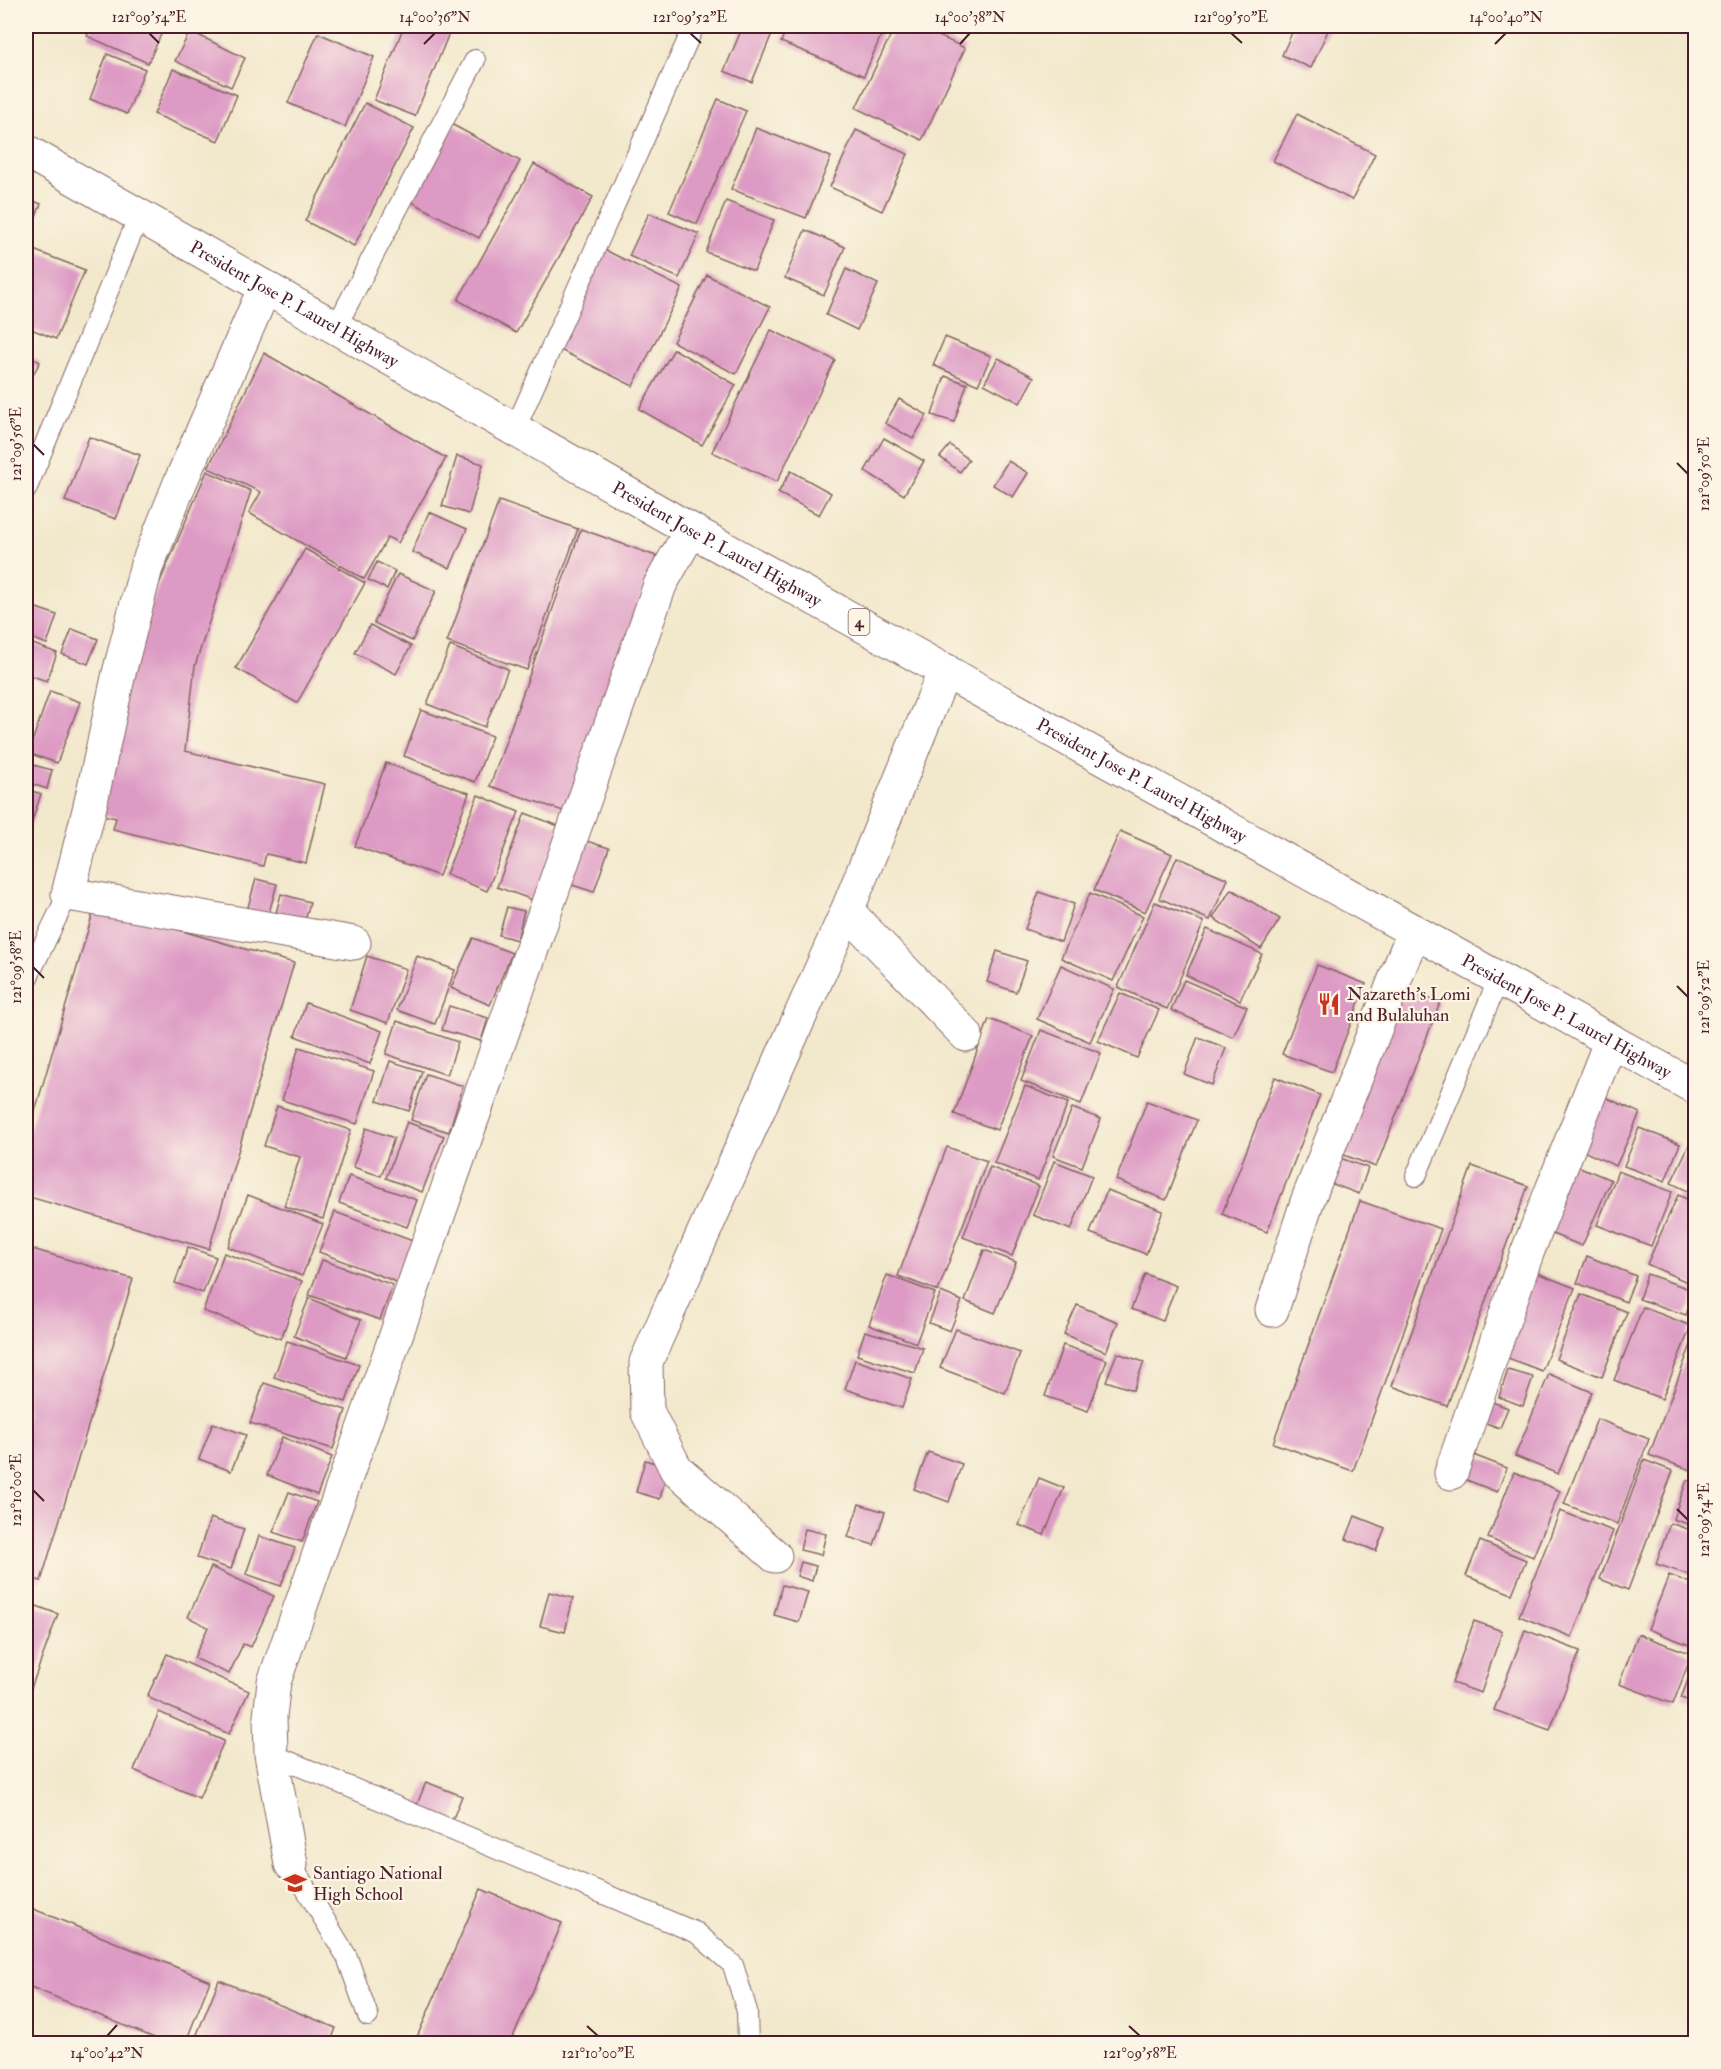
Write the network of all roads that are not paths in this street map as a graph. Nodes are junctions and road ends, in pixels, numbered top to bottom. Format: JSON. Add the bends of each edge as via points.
{"nodes":[{"id":1,"x":694,"y":26,"type":"edge"},
{"id":2,"x":475,"y":60,"type":"dead end"},
{"id":3,"x":26,"y":151,"type":"edge"},
{"id":4,"x":139,"y":216,"type":"junction"},
{"id":5,"x":265,"y":287,"type":"junction"},
{"id":6,"x":336,"y":327,"type":"junction"},
{"id":7,"x":515,"y":429,"type":"junction"},
{"id":8,"x":26,"y":490,"type":"edge"},
{"id":9,"x":691,"y":530,"type":"junction"},
{"id":10,"x":945,"y":670,"type":"junction"},
{"id":11,"x":68,"y":894,"type":"junction"},
{"id":12,"x":847,"y":911,"type":"junction"},
{"id":13,"x":1414,"y":931,"type":"junction"},
{"id":14,"x":354,"y":944,"type":"dead end"},
{"id":15,"x":1499,"y":978,"type":"junction"},
{"id":16,"x":26,"y":981,"type":"edge"},
{"id":17,"x":966,"y":1035,"type":"dead end"},
{"id":18,"x":1611,"y":1040,"type":"junction"},
{"id":19,"x":1695,"y":1086,"type":"edge"},
{"id":20,"x":1416,"y":1176,"type":"dead end"},
{"id":21,"x":1272,"y":1310,"type":"dead end"},
{"id":22,"x":1451,"y":1473,"type":"dead end"},
{"id":23,"x":775,"y":1556,"type":"dead end"},
{"id":24,"x":271,"y":1754,"type":"junction"},
{"id":25,"x":291,"y":1864,"type":"joint"},
{"id":26,"x":368,"y":2016,"type":"dead end"},
{"id":27,"x":748,"y":2043,"type":"edge"}],
"edges":[{"from":1,"to":7,"type":"lane"},
{"from":2,"to":6,"type":"lane"},
{"from":3,"to":4,"type":"main road","name":"President Jose P. Laurel Highway","number":"4"},
{"from":4,"to":5,"type":"main road","name":"President Jose P. Laurel Highway","number":"4"},
{"from":4,"to":8,"type":"lane"},
{"from":5,"to":6,"type":"main road","name":"President Jose P. Laurel Highway","number":"4"},
{"from":5,"to":11,"type":"main road","via":[[146,568]]},
{"from":6,"to":7,"type":"main road","name":"President Jose P. Laurel Highway","number":"4"},
{"from":7,"to":9,"type":"main road","name":"President Jose P. Laurel Highway","number":"4"},
{"from":9,"to":10,"type":"main road","name":"President Jose P. Laurel Highway","number":"4"},
{"from":9,"to":24,"type":"main road","via":[[660,585],[274,1682]]},
{"from":10,"to":12,"type":"main road"},
{"from":10,"to":13,"type":"main road","name":"President Jose P. Laurel Highway","number":"4"},
{"from":11,"to":14,"type":"main road"},
{"from":11,"to":16,"type":"lane"},
{"from":12,"to":17,"type":"main road"},
{"from":12,"to":23,"type":"main road","via":[[646,1362],[647,1411],[676,1469]]},
{"from":13,"to":15,"type":"main road","name":"President Jose P. Laurel Highway","number":"4"},
{"from":13,"to":21,"type":"main road","via":[[1307,1202]]},
{"from":15,"to":18,"type":"main road","name":"President Jose P. Laurel Highway","number":"4"},
{"from":15,"to":20,"type":"lane"},
{"from":18,"to":19,"type":"main road","name":"President Jose P. Laurel Highway","number":"4"},
{"from":18,"to":22,"type":"main road","via":[[1527,1253]]},
{"from":24,"to":25,"type":"main road"},
{"from":24,"to":27,"type":"lane","via":[[697,1933],[733,1965],[747,2012]]},
{"from":25,"to":26,"type":"lane","via":[[347,1957]]}]}
